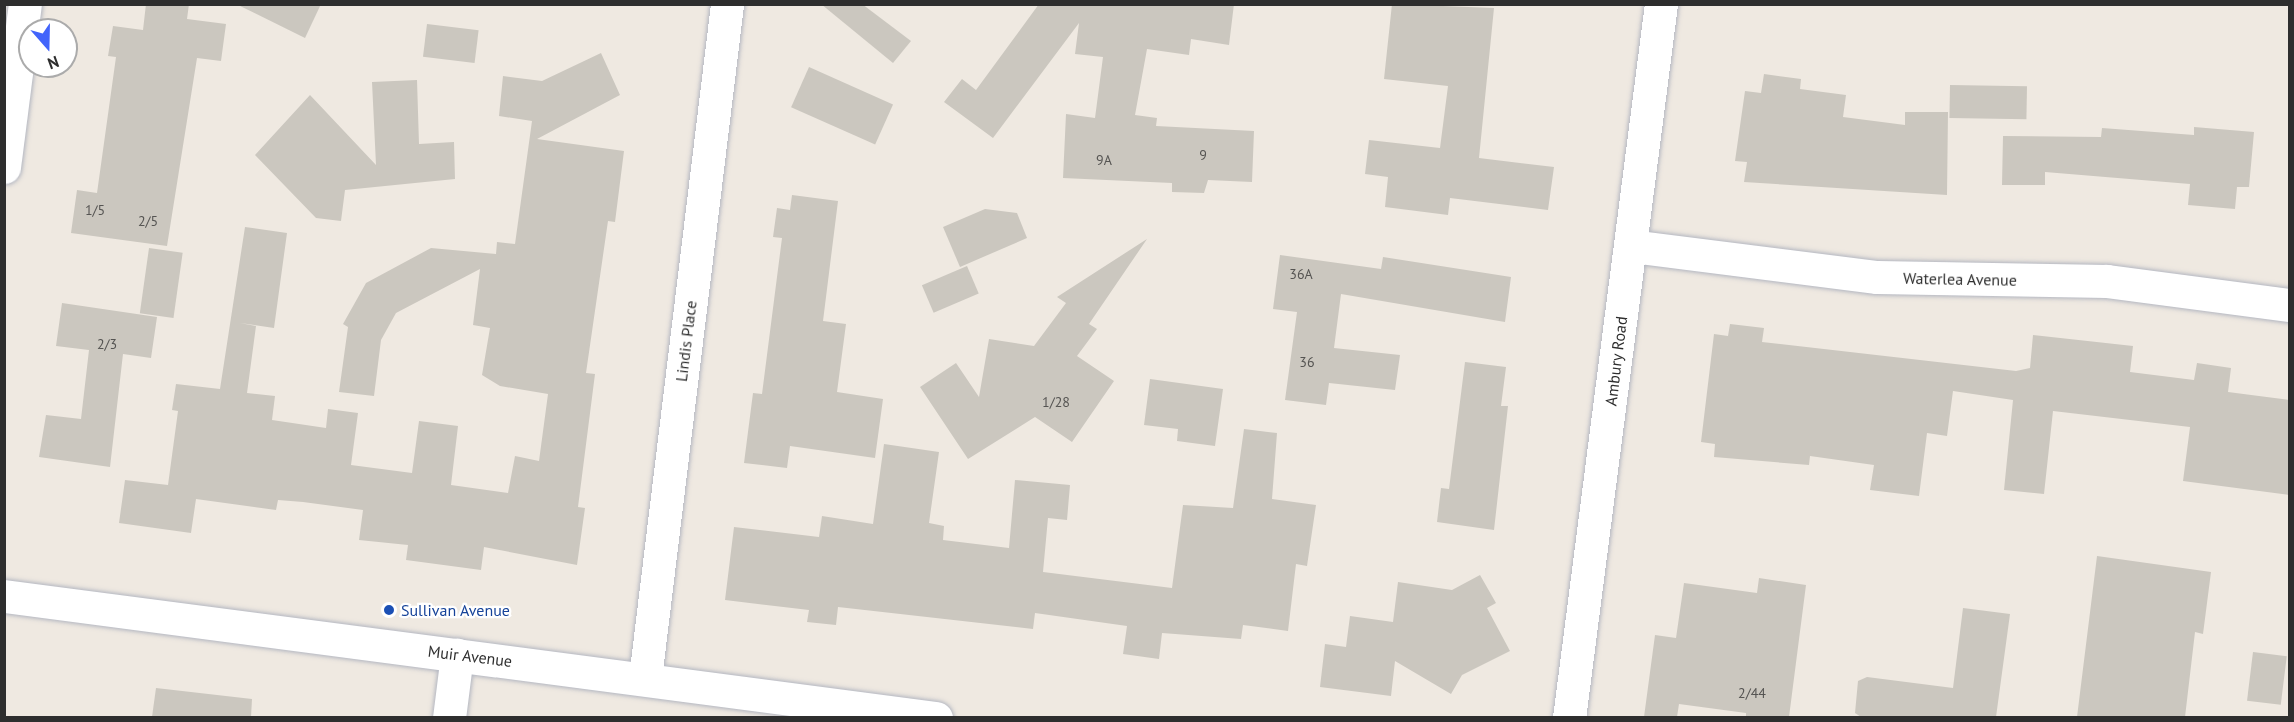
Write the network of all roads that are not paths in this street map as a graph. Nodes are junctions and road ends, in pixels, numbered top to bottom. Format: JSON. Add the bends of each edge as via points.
{"nodes":[{"id":1,"x":25,"y":4,"type":"edge"},
{"id":2,"x":727,"y":4,"type":"edge"},
{"id":3,"x":1661,"y":4,"type":"edge"},
{"id":4,"x":4,"y":167,"type":"edge"},
{"id":5,"x":1630,"y":246,"type":"junction"},
{"id":6,"x":2289,"y":305,"type":"edge"},
{"id":7,"x":4,"y":596,"type":"edge"},
{"id":8,"x":457,"y":655,"type":"junction"},
{"id":9,"x":645,"y":678,"type":"junction"},
{"id":10,"x":449,"y":717,"type":"edge"},
{"id":11,"x":936,"y":717,"type":"edge"},
{"id":12,"x":1569,"y":717,"type":"edge"}],
"edges":[{"from":1,"to":4,"type":"street"},
{"from":2,"to":9,"type":"street","name":"Lindis Place"},
{"from":3,"to":5,"type":"street","name":"Ambury Road"},
{"from":5,"to":6,"type":"street","name":"Waterlea Avenue","via":[[1877,277],[2107,281]]},
{"from":5,"to":12,"type":"street","name":"Ambury Road"},
{"from":7,"to":8,"type":"street","name":"Muir Avenue"},
{"from":8,"to":9,"type":"street","name":"Muir Avenue"},
{"from":8,"to":10,"type":"street"},
{"from":9,"to":11,"type":"street","name":"Muir Avenue"}]}
